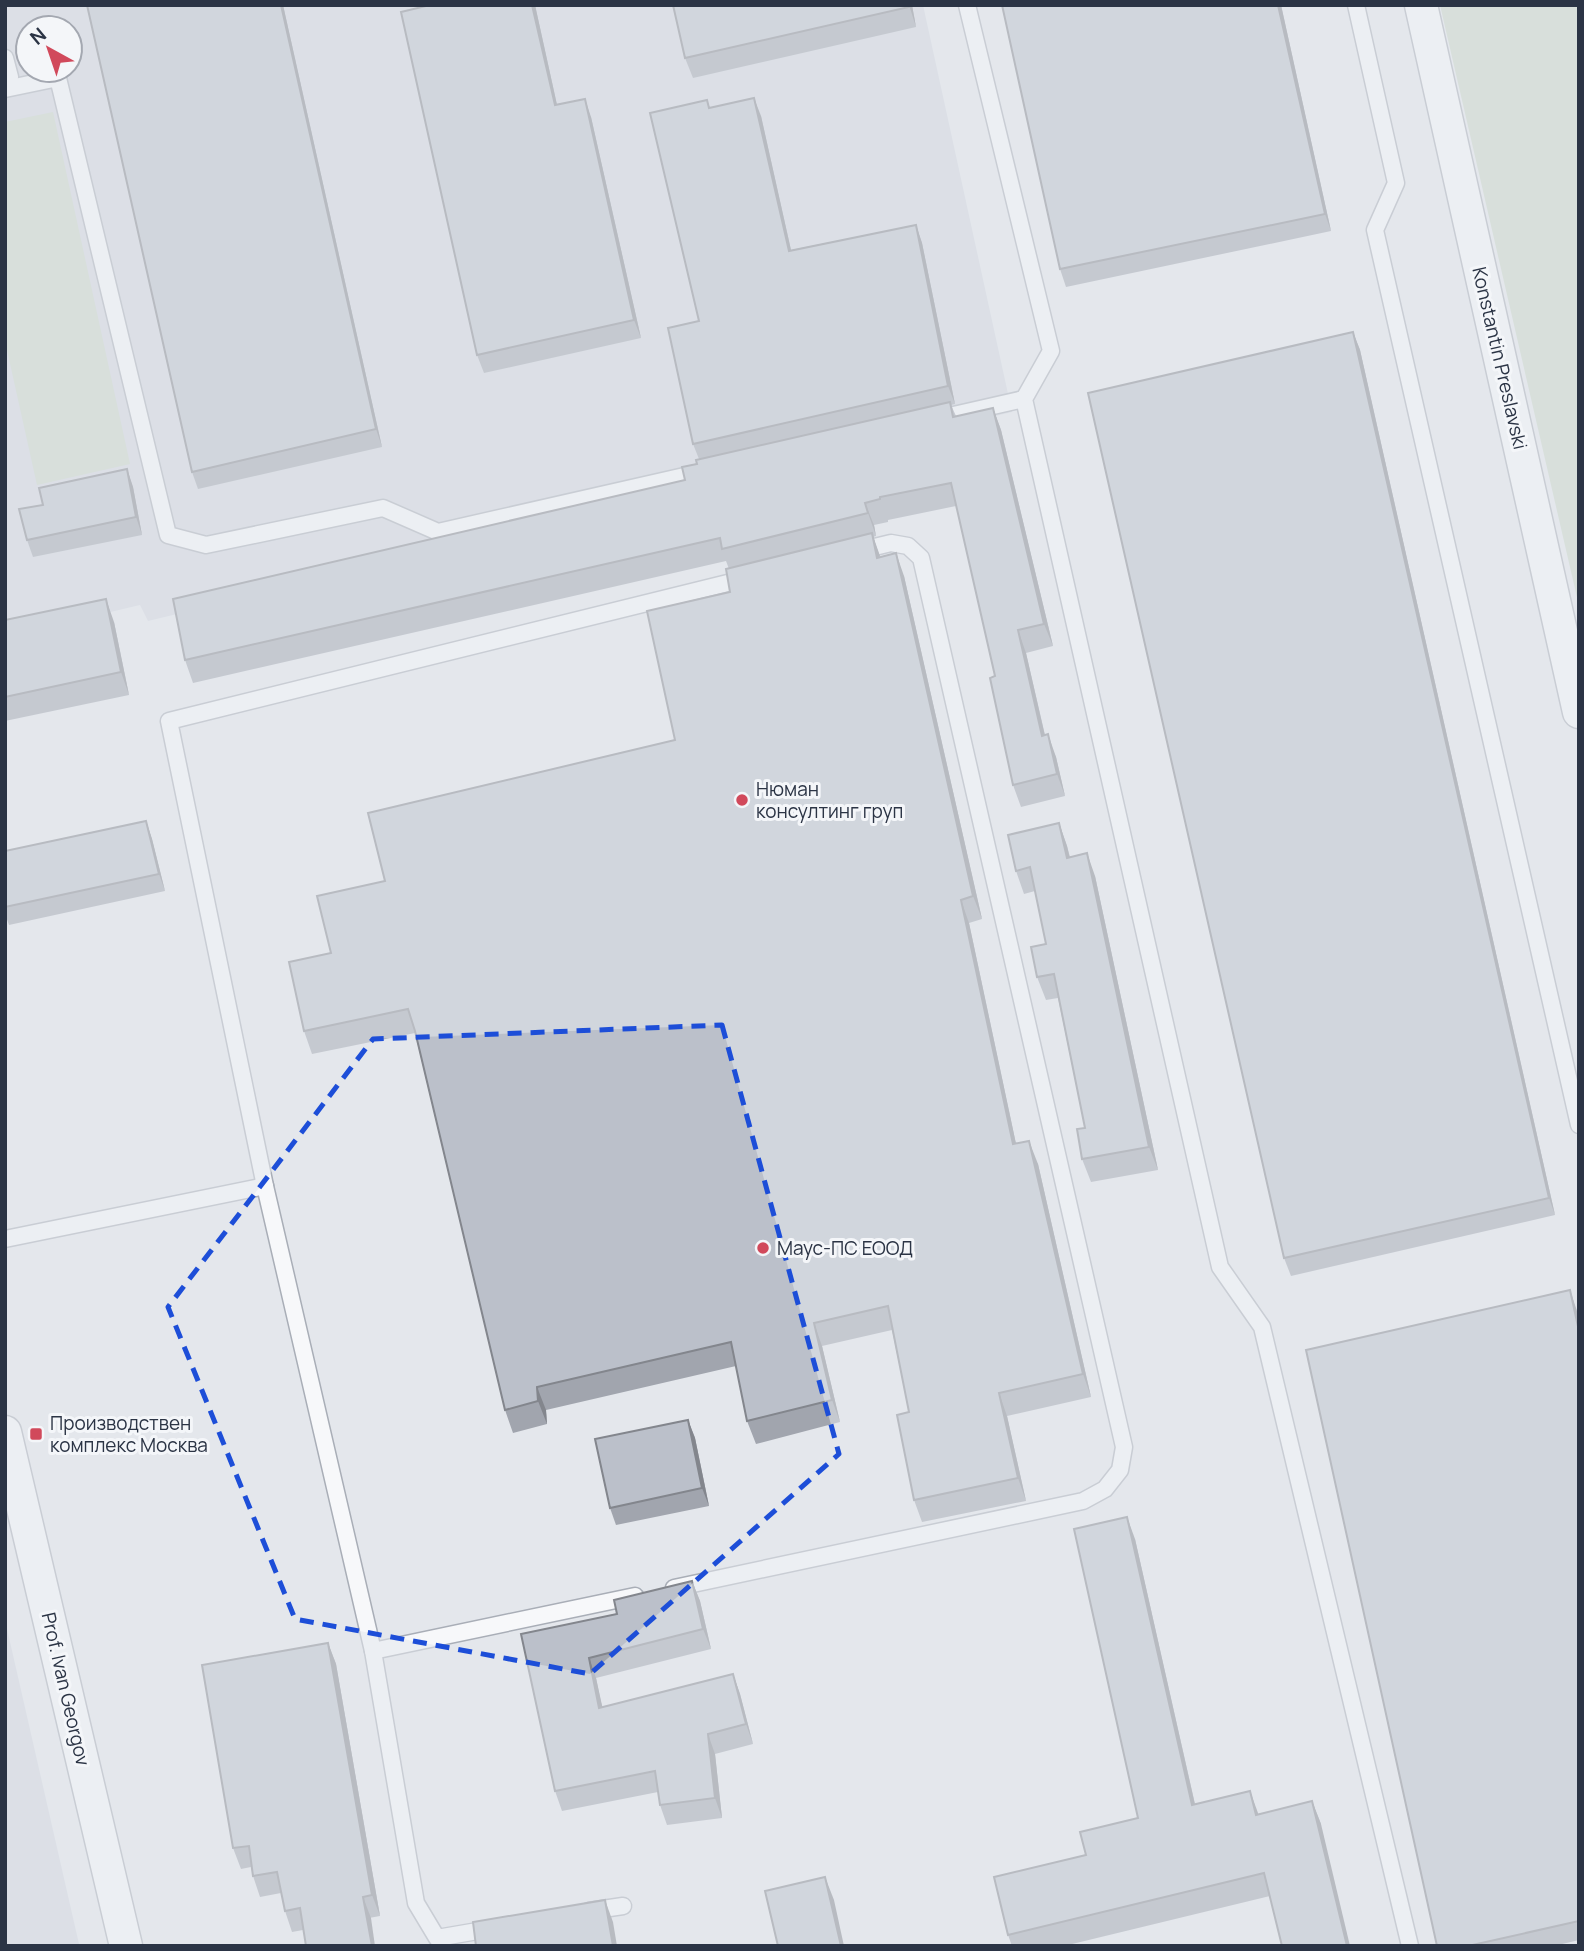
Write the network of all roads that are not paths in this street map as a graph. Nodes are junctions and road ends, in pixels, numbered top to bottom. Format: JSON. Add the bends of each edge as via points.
{"nodes":[{"id":1,"x":967,"y":5,"type":"edge"},
{"id":2,"x":1356,"y":5,"type":"edge"},
{"id":3,"x":1421,"y":5,"type":"edge"},
{"id":4,"x":5,"y":58,"type":"edge"},
{"id":5,"x":5,"y":88,"type":"edge"},
{"id":6,"x":1024,"y":399,"type":"junction"},
{"id":7,"x":915,"y":424,"type":"edge"},
{"id":8,"x":711,"y":470,"type":"edge"},
{"id":9,"x":838,"y":556,"type":"edge"},
{"id":10,"x":758,"y":576,"type":"edge"},
{"id":11,"x":1579,"y":712,"type":"edge"},
{"id":12,"x":1579,"y":1125,"type":"edge"},
{"id":13,"x":265,"y":1186,"type":"junction"},
{"id":14,"x":5,"y":1239,"type":"edge"},
{"id":15,"x":5,"y":1432,"type":"edge"},
{"id":16,"x":373,"y":1651,"type":"junction"},
{"id":17,"x":623,"y":1906,"type":"dead end"},
{"id":18,"x":570,"y":1915,"type":"edge"},
{"id":19,"x":517,"y":1924,"type":"edge"},
{"id":20,"x":436,"y":1942,"type":"edge"},
{"id":21,"x":127,"y":1946,"type":"edge"},
{"id":22,"x":1410,"y":1946,"type":"edge"}],
"edges":[{"from":1,"to":6,"type":"lane","via":[[1051,351]]},
{"from":2,"to":12,"type":"lane","via":[[1396,183],[1375,230]]},
{"from":3,"to":11,"type":"street","name":"Konstantin Preslavski"},
{"from":4,"to":5,"type":"lane","via":[[10,77]]},
{"from":5,"to":8,"type":"lane","via":[[58,78],[168,535],[206,545],[383,508],[438,532]]},
{"from":6,"to":7,"type":"lane"},
{"from":6,"to":22,"type":"lane","via":[[1220,1267],[1262,1327]]},
{"from":9,"to":16,"type":"lane","via":[[891,542],[908,546],[921,558],[1124,1447],[1120,1470],[1105,1489],[1083,1501]]},
{"from":10,"to":13,"type":"lane","via":[[169,721]]},
{"from":13,"to":14,"type":"lane"},
{"from":13,"to":16,"type":"lane"},
{"from":15,"to":21,"type":"street","name":"Prof. Ivan Georgov"},
{"from":16,"to":20,"type":"lane","via":[[416,1903]]},
{"from":17,"to":18,"type":"lane"},
{"from":19,"to":20,"type":"lane"}]}
